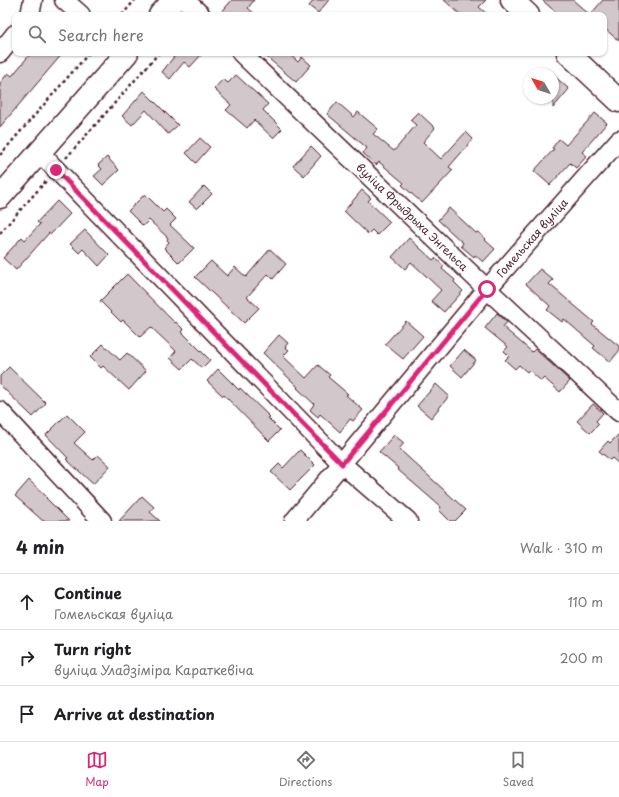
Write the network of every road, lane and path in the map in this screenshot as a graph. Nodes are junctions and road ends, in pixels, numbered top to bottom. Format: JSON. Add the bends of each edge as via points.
{"nodes":[{"id":1,"x":33,"y":0,"type":"edge"},
{"id":2,"x":64,"y":0,"type":"edge"},
{"id":3,"x":136,"y":0,"type":"edge"},
{"id":4,"x":174,"y":0,"type":"edge"},
{"id":5,"x":186,"y":0,"type":"edge"},
{"id":6,"x":512,"y":0,"type":"edge"},
{"id":7,"x":31,"y":12,"type":"edge"},
{"id":8,"x":78,"y":12,"type":"edge"},
{"id":9,"x":125,"y":12,"type":"edge"},
{"id":10,"x":163,"y":12,"type":"edge"},
{"id":11,"x":198,"y":12,"type":"edge"},
{"id":12,"x":525,"y":12,"type":"edge"},
{"id":13,"x":12,"y":38,"type":"edge"},
{"id":14,"x":0,"y":53,"type":"edge"},
{"id":15,"x":86,"y":56,"type":"edge"},
{"id":16,"x":124,"y":56,"type":"edge"},
{"id":17,"x":156,"y":56,"type":"edge"},
{"id":18,"x":244,"y":56,"type":"edge"},
{"id":19,"x":571,"y":56,"type":"edge"},
{"id":20,"x":619,"y":101,"type":"edge"},
{"id":21,"x":619,"y":140,"type":"edge"},
{"id":22,"x":39,"y":152,"type":"junction"},
{"id":23,"x":0,"y":155,"type":"edge"},
{"id":24,"x":56,"y":170,"type":"junction"},
{"id":25,"x":0,"y":197,"type":"edge"},
{"id":26,"x":0,"y":233,"type":"edge"},
{"id":27,"x":487,"y":289,"type":"junction"},
{"id":28,"x":0,"y":411,"type":"edge"},
{"id":29,"x":619,"y":412,"type":"edge"},
{"id":30,"x":342,"y":464,"type":"junction"},
{"id":31,"x":102,"y":521,"type":"edge"},
{"id":32,"x":294,"y":521,"type":"edge"},
{"id":33,"x":408,"y":521,"type":"edge"}],
"edges":[{"from":1,"to":7,"type":"street"},
{"from":2,"to":8,"type":"street"},
{"from":3,"to":9,"type":"path"},
{"from":4,"to":10,"type":"main road"},
{"from":5,"to":11,"type":"street"},
{"from":6,"to":12,"type":"main road"},
{"from":13,"to":14,"type":"street"},
{"from":15,"to":23,"type":"path"},
{"from":16,"to":22,"type":"main road"},
{"from":17,"to":24,"type":"path"},
{"from":18,"to":27,"type":"street","name":"вуліца Фрыдрыха Энгельса"},
{"from":19,"to":20,"type":"main road"},
{"from":21,"to":27,"type":"street","name":"Гомельская вуліца"},
{"from":22,"to":24,"type":"street"},
{"from":22,"to":25,"type":"main road"},
{"from":24,"to":26,"type":"path"},
{"from":24,"to":30,"type":"street"},
{"from":27,"to":29,"type":"street","name":"вуліца Фрыдрыха Энгельса"},
{"from":27,"to":30,"type":"street","name":"Гомельская вуліца"},
{"from":28,"to":31,"type":"street"},
{"from":30,"to":32,"type":"street","name":"Гомельская вуліца"},
{"from":30,"to":33,"type":"street"}]}
